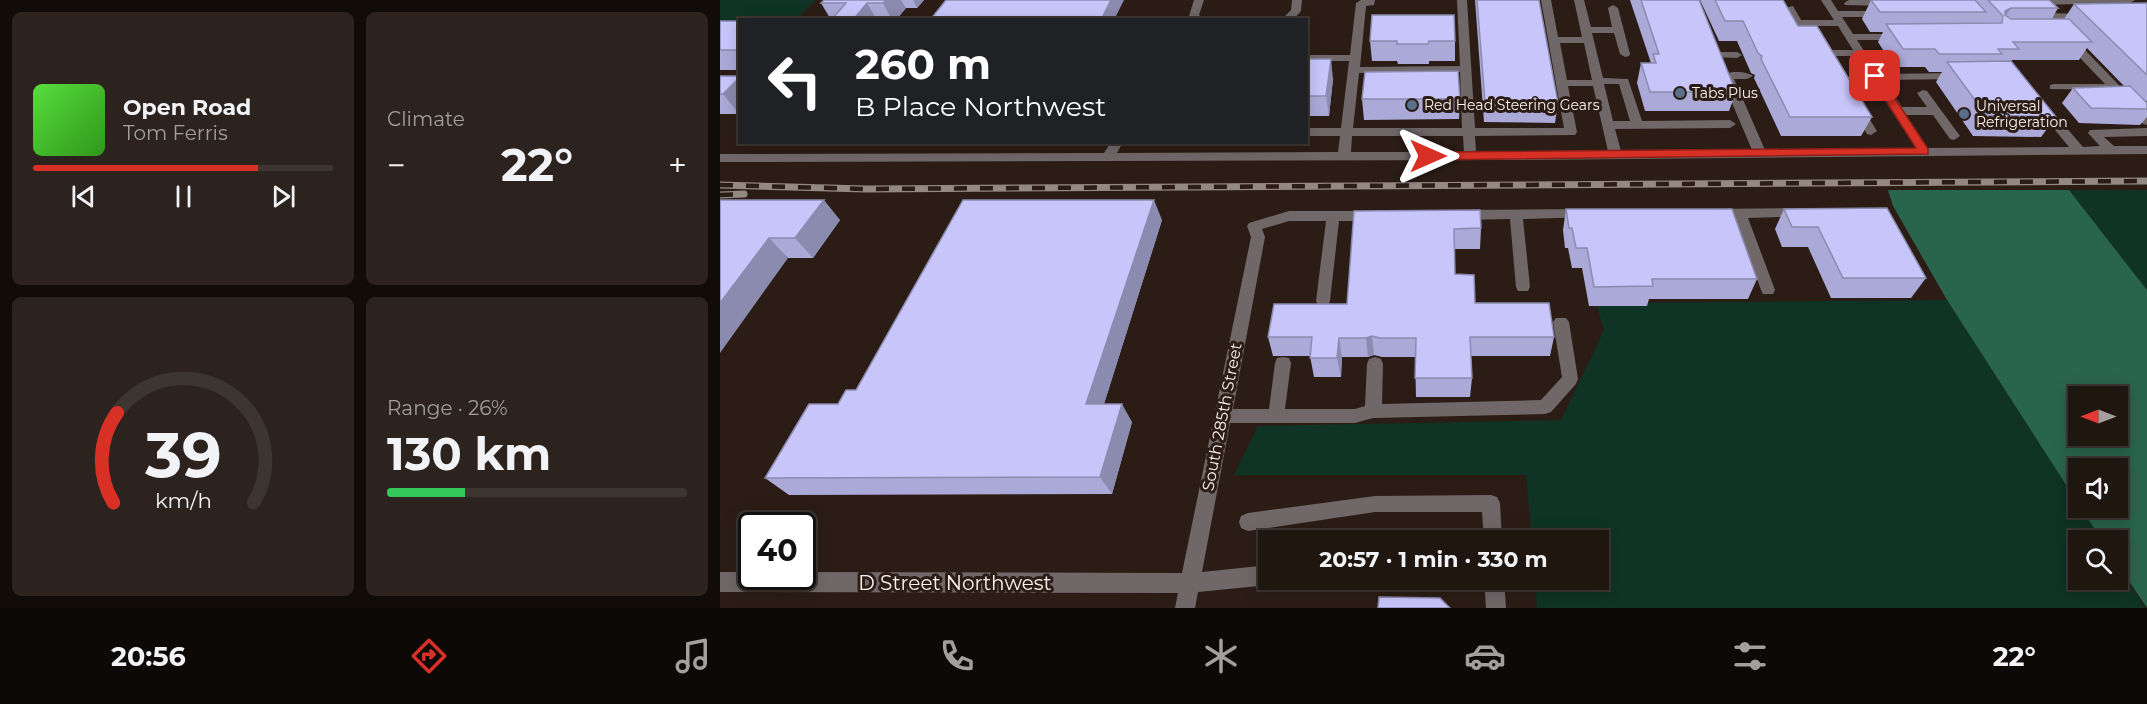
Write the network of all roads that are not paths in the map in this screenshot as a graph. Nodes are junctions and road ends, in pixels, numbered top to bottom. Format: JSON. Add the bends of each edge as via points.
{"nodes":[{"id":1,"x":1199,"y":0,"type":"edge"},
{"id":2,"x":1297,"y":0,"type":"edge"},
{"id":3,"x":1370,"y":0,"type":"edge"},
{"id":4,"x":1462,"y":0,"type":"edge"},
{"id":5,"x":1545,"y":0,"type":"edge"},
{"id":6,"x":1579,"y":0,"type":"edge"},
{"id":7,"x":2130,"y":0,"type":"edge"},
{"id":8,"x":1827,"y":2,"type":"edge"},
{"id":9,"x":1848,"y":2,"type":"edge"},
{"id":10,"x":2025,"y":2,"type":"edge"},
{"id":11,"x":1612,"y":3,"type":"edge"},
{"id":12,"x":1895,"y":3,"type":"edge"},
{"id":13,"x":1789,"y":8,"type":"edge"},
{"id":14,"x":1890,"y":14,"type":"edge"},
{"id":15,"x":2091,"y":16,"type":"edge"},
{"id":16,"x":1196,"y":18,"type":"edge"},
{"id":17,"x":1288,"y":18,"type":"edge"},
{"id":18,"x":1837,"y":18,"type":"junction"},
{"id":19,"x":1359,"y":19,"type":"junction"},
{"id":20,"x":1373,"y":19,"type":"edge"},
{"id":21,"x":1797,"y":23,"type":"junction"},
{"id":22,"x":1618,"y":30,"type":"junction"},
{"id":23,"x":2040,"y":31,"type":"edge"},
{"id":24,"x":2060,"y":31,"type":"junction"},
{"id":25,"x":1588,"y":35,"type":"junction"},
{"id":26,"x":1850,"y":37,"type":"junction"},
{"id":27,"x":1907,"y":37,"type":"edge"},
{"id":28,"x":1807,"y":39,"type":"edge"},
{"id":29,"x":1554,"y":40,"type":"junction"},
{"id":30,"x":1860,"y":53,"type":"junction"},
{"id":31,"x":1625,"y":54,"type":"dead end"},
{"id":32,"x":1737,"y":55,"type":"dead end"},
{"id":33,"x":1308,"y":58,"type":"edge"},
{"id":34,"x":1354,"y":64,"type":"junction"},
{"id":35,"x":1466,"y":69,"type":"junction"},
{"id":36,"x":1834,"y":73,"type":"edge"},
{"id":37,"x":1727,"y":76,"type":"junction"},
{"id":38,"x":1748,"y":76,"type":"dead end"},
{"id":39,"x":1875,"y":76,"type":"junction"},
{"id":40,"x":1969,"y":76,"type":"edge"},
{"id":41,"x":1598,"y":82,"type":"junction"},
{"id":42,"x":1562,"y":83,"type":"junction"},
{"id":43,"x":2054,"y":87,"type":"dead end"},
{"id":44,"x":2114,"y":87,"type":"junction"},
{"id":45,"x":1923,"y":93,"type":"dead end"},
{"id":46,"x":1889,"y":97,"type":"junction"},
{"id":47,"x":2037,"y":101,"type":"edge"},
{"id":48,"x":1897,"y":111,"type":"junction"},
{"id":49,"x":1936,"y":111,"type":"junction"},
{"id":50,"x":2147,"y":121,"type":"edge"},
{"id":51,"x":1730,"y":124,"type":"dead end"},
{"id":52,"x":1608,"y":125,"type":"junction"},
{"id":53,"x":1637,"y":125,"type":"junction"},
{"id":54,"x":1347,"y":131,"type":"junction"},
{"id":55,"x":1871,"y":131,"type":"edge"},
{"id":56,"x":1308,"y":132,"type":"edge"},
{"id":57,"x":1469,"y":132,"type":"junction"},
{"id":58,"x":2147,"y":132,"type":"edge"},
{"id":59,"x":1954,"y":136,"type":"dead end"},
{"id":60,"x":836,"y":144,"type":"edge"},
{"id":61,"x":1116,"y":144,"type":"edge"},
{"id":62,"x":1210,"y":144,"type":"edge"},
{"id":63,"x":2079,"y":150,"type":"junction"},
{"id":64,"x":2110,"y":150,"type":"junction"},
{"id":65,"x":2147,"y":150,"type":"edge"},
{"id":66,"x":1924,"y":151,"type":"junction"},
{"id":67,"x":1760,"y":153,"type":"junction"},
{"id":68,"x":1615,"y":154,"type":"junction"},
{"id":69,"x":1109,"y":156,"type":"junction"},
{"id":70,"x":1207,"y":156,"type":"junction"},
{"id":71,"x":1344,"y":156,"type":"junction"},
{"id":72,"x":1470,"y":156,"type":"junction"},
{"id":73,"x":720,"y":158,"type":"edge"},
{"id":74,"x":826,"y":158,"type":"junction"},
{"id":75,"x":1822,"y":213,"type":"edge"},
{"id":76,"x":1598,"y":214,"type":"edge"},
{"id":77,"x":1704,"y":214,"type":"edge"},
{"id":78,"x":1740,"y":214,"type":"junction"},
{"id":79,"x":1390,"y":215,"type":"edge"},
{"id":80,"x":1447,"y":215,"type":"edge"},
{"id":81,"x":1516,"y":215,"type":"junction"},
{"id":82,"x":1333,"y":216,"type":"junction"},
{"id":83,"x":1523,"y":287,"type":"dead end"},
{"id":84,"x":1768,"y":290,"type":"dead end"},
{"id":85,"x":1323,"y":301,"type":"edge"},
{"id":86,"x":1561,"y":322,"type":"dead end"},
{"id":87,"x":1283,"y":363,"type":"dead end"},
{"id":88,"x":1375,"y":364,"type":"dead end"},
{"id":89,"x":1373,"y":411,"type":"junction"},
{"id":90,"x":1222,"y":416,"type":"junction"},
{"id":91,"x":1276,"y":416,"type":"junction"},
{"id":92,"x":1248,"y":522,"type":"dead end"},
{"id":93,"x":1492,"y":530,"type":"edge"},
{"id":94,"x":1258,"y":576,"type":"edge"},
{"id":95,"x":720,"y":582,"type":"edge"},
{"id":96,"x":1189,"y":583,"type":"junction"},
{"id":97,"x":1495,"y":590,"type":"edge"},
{"id":98,"x":1185,"y":608,"type":"edge"},
{"id":99,"x":1496,"y":608,"type":"edge"}],
"edges":[{"from":1,"to":16,"type":"street"},
{"from":2,"to":17,"type":"street","via":[[1296,11]]},
{"from":3,"to":19,"type":"street","via":[[1361,3]]},
{"from":4,"to":35,"type":"street","via":[[1458,18]]},
{"from":5,"to":29,"type":"street"},
{"from":6,"to":25,"type":"street"},
{"from":7,"to":10,"type":"street"},
{"from":8,"to":9,"type":"street"},
{"from":8,"to":18,"type":"street"},
{"from":9,"to":12,"type":"street"},
{"from":11,"to":22,"type":"street"},
{"from":13,"to":21,"type":"street"},
{"from":14,"to":18,"type":"street"},
{"from":15,"to":24,"type":"street","via":[[2046,16]]},
{"from":18,"to":21,"type":"street"},
{"from":18,"to":26,"type":"street"},
{"from":19,"to":20,"type":"street"},
{"from":19,"to":34,"type":"street"},
{"from":21,"to":28,"type":"street"},
{"from":22,"to":25,"type":"street"},
{"from":22,"to":31,"type":"street"},
{"from":23,"to":24,"type":"street"},
{"from":24,"to":44,"type":"street"},
{"from":25,"to":29,"type":"street"},
{"from":25,"to":41,"type":"street"},
{"from":26,"to":27,"type":"street"},
{"from":26,"to":30,"type":"street"},
{"from":29,"to":42,"type":"street"},
{"from":30,"to":36,"type":"street","via":[[1822,53]]},
{"from":30,"to":39,"type":"street"},
{"from":32,"to":37,"type":"street","via":[[1716,50]]},
{"from":33,"to":34,"type":"street"},
{"from":34,"to":35,"type":"street"},
{"from":34,"to":54,"type":"street"},
{"from":35,"to":57,"type":"street","via":[[1461,83]]},
{"from":37,"to":38,"type":"street"},
{"from":37,"to":67,"type":"street"},
{"from":39,"to":40,"type":"street"},
{"from":39,"to":46,"type":"street"},
{"from":41,"to":42,"type":"street"},
{"from":41,"to":52,"type":"street"},
{"from":41,"to":53,"type":"street","via":[[1624,81]]},
{"from":42,"to":57,"type":"street","via":[[1570,132]]},
{"from":43,"to":44,"type":"street"},
{"from":44,"to":50,"type":"street"},
{"from":45,"to":49,"type":"street"},
{"from":46,"to":48,"type":"street"},
{"from":46,"to":55,"type":"street","via":[[1850,98]]},
{"from":47,"to":63,"type":"street"},
{"from":48,"to":49,"type":"street"},
{"from":48,"to":66,"type":"street"},
{"from":49,"to":59,"type":"street"},
{"from":51,"to":53,"type":"street"},
{"from":52,"to":53,"type":"street"},
{"from":52,"to":68,"type":"street"},
{"from":54,"to":56,"type":"street"},
{"from":54,"to":57,"type":"street"},
{"from":54,"to":71,"type":"street"},
{"from":57,"to":72,"type":"street"},
{"from":58,"to":64,"type":"street","via":[[2094,133]]},
{"from":60,"to":74,"type":"street"},
{"from":61,"to":69,"type":"street"},
{"from":62,"to":70,"type":"street"},
{"from":63,"to":64,"type":"street"},
{"from":63,"to":66,"type":"street"},
{"from":64,"to":65,"type":"street"},
{"from":66,"to":67,"type":"street"},
{"from":67,"to":68,"type":"street"},
{"from":68,"to":72,"type":"street"},
{"from":69,"to":70,"type":"street"},
{"from":69,"to":74,"type":"street"},
{"from":70,"to":71,"type":"street"},
{"from":71,"to":72,"type":"street"},
{"from":73,"to":74,"type":"street"},
{"from":75,"to":78,"type":"street"},
{"from":76,"to":81,"type":"street"},
{"from":77,"to":78,"type":"street"},
{"from":78,"to":84,"type":"street"},
{"from":79,"to":82,"type":"street"},
{"from":80,"to":81,"type":"street"},
{"from":81,"to":83,"type":"street"},
{"from":82,"to":85,"type":"street"},
{"from":82,"to":90,"type":"street","name":"South 285th Street","via":[[1289,216],[1254,226],[1258,237]]},
{"from":86,"to":89,"type":"street","via":[[1570,379],[1545,407]]},
{"from":87,"to":91,"type":"street"},
{"from":88,"to":89,"type":"street"},
{"from":89,"to":91,"type":"street","via":[[1355,416]]},
{"from":90,"to":91,"type":"street"},
{"from":90,"to":96,"type":"street","name":"South 285th Street"},
{"from":92,"to":93,"type":"street","via":[[1375,504],[1491,503]]},
{"from":94,"to":96,"type":"street","name":"D Street Northwest"},
{"from":95,"to":96,"type":"street","name":"D Street Northwest"},
{"from":96,"to":98,"type":"street","name":"South 285th Street"},
{"from":97,"to":99,"type":"street"}]}
